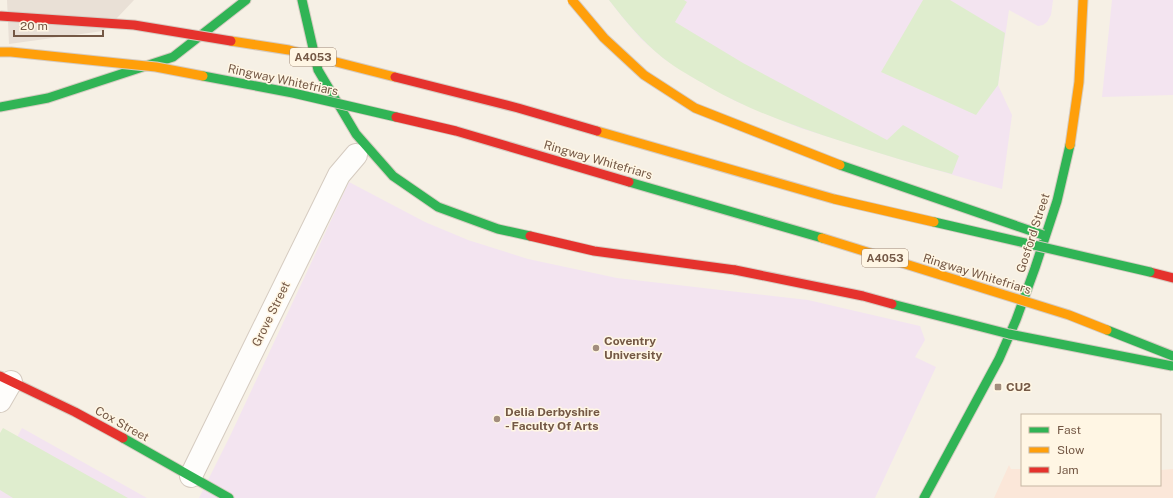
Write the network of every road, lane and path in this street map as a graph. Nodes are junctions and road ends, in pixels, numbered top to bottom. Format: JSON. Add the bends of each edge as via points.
{"nodes":[{"id":1,"x":246,"y":0,"type":"edge"},
{"id":2,"x":302,"y":0,"type":"edge"},
{"id":3,"x":572,"y":0,"type":"edge"},
{"id":4,"x":1083,"y":0,"type":"edge"},
{"id":5,"x":0,"y":16,"type":"edge"},
{"id":6,"x":0,"y":52,"type":"edge"},
{"id":7,"x":0,"y":107,"type":"edge"},
{"id":8,"x":356,"y":155,"type":"dead end"},
{"id":9,"x":1053,"y":238,"type":"dead end"},
{"id":10,"x":1068,"y":243,"type":"dead end"},
{"id":11,"x":1150,"y":272,"type":"junction"},
{"id":12,"x":1173,"y":278,"type":"edge"},
{"id":13,"x":1173,"y":356,"type":"edge"},
{"id":14,"x":1173,"y":366,"type":"edge"},
{"id":15,"x":6,"y":379,"type":"edge"},
{"id":16,"x":0,"y":401,"type":"edge"},
{"id":17,"x":191,"y":476,"type":"junction"},
{"id":18,"x":229,"y":498,"type":"edge"},
{"id":19,"x":924,"y":498,"type":"edge"}],
"edges":[{"from":1,"to":7,"type":"main road","via":[[173,58],[48,98]]},
{"from":2,"to":14,"type":"main road","bridge":true,"via":[[318,70],[356,134],[393,176],[438,207],[498,229],[594,251],[735,270],[863,296],[1009,334]]},
{"from":3,"to":9,"type":"main road","bridge":true,"via":[[604,38],[644,75],[695,108],[829,161]]},
{"from":4,"to":19,"type":"main road","name":"Gosford Street","via":[[1079,82],[1069,151],[1057,201],[1016,320],[999,359]]},
{"from":5,"to":11,"type":"main road","number":"A4053","bridge":true,"via":[[134,25],[288,50],[518,108],[834,199]]},
{"from":6,"to":13,"type":"main road","name":"Ringway Whitefriars","number":"A4053","bridge":true,"via":[[156,67],[293,93],[456,131],[825,239],[1069,315]]},
{"from":8,"to":17,"type":"street","name":"Grove Street","via":[[338,175]]},
{"from":10,"to":11,"type":"main road","bridge":true},
{"from":11,"to":12,"type":"main road","number":"A4053"},
{"from":15,"to":16,"type":"street"},
{"from":15,"to":17,"type":"main road","name":"Cox Street","via":[[75,412]]},
{"from":17,"to":18,"type":"main road","name":"Cox Street"}]}
